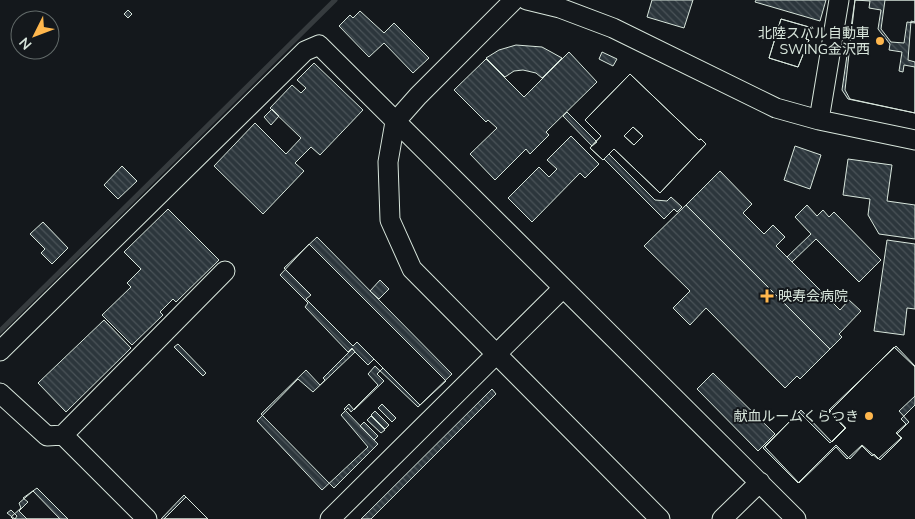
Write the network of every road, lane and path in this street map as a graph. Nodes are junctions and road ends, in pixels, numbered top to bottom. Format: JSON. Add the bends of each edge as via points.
{"nodes":[{"id":1,"x":514,"y":0,"type":"edge"},
{"id":2,"x":527,"y":0,"type":"edge"},
{"id":3,"x":839,"y":0,"type":"edge"},
{"id":4,"x":819,"y":120,"type":"junction"},
{"id":5,"x":395,"y":122,"type":"junction"},
{"id":6,"x":915,"y":140,"type":"edge"},
{"id":7,"x":226,"y":271,"type":"dead end"},
{"id":8,"x":563,"y":288,"type":"junction"},
{"id":9,"x":0,"y":351,"type":"edge"},
{"id":10,"x":496,"y":354,"type":"junction"},
{"id":11,"x":0,"y":393,"type":"edge"},
{"id":12,"x":63,"y":435,"type":"junction"},
{"id":13,"x":760,"y":482,"type":"junction"},
{"id":14,"x":147,"y":519,"type":"edge"},
{"id":15,"x":330,"y":519,"type":"edge"},
{"id":16,"x":660,"y":519,"type":"edge"},
{"id":17,"x":722,"y":519,"type":"edge"},
{"id":18,"x":796,"y":519,"type":"edge"}],
"edges":[{"from":1,"to":5,"type":"street"},
{"from":2,"to":4,"type":"street","via":[[560,8],[613,28],[776,108]]},
{"from":3,"to":4,"type":"street"},
{"from":4,"to":6,"type":"street"},
{"from":5,"to":8,"type":"street"},
{"from":5,"to":9,"type":"street","via":[[319,44],[304,51]]},
{"from":5,"to":10,"type":"street","via":[[388,162],[390,220],[412,269]]},
{"from":7,"to":12,"type":"street"},
{"from":8,"to":10,"type":"street"},
{"from":8,"to":13,"type":"street"},
{"from":10,"to":15,"type":"street"},
{"from":10,"to":16,"type":"street"},
{"from":11,"to":12,"type":"street","via":[[47,436]]},
{"from":12,"to":14,"type":"street"},
{"from":13,"to":17,"type":"street"},
{"from":13,"to":18,"type":"street"}]}
